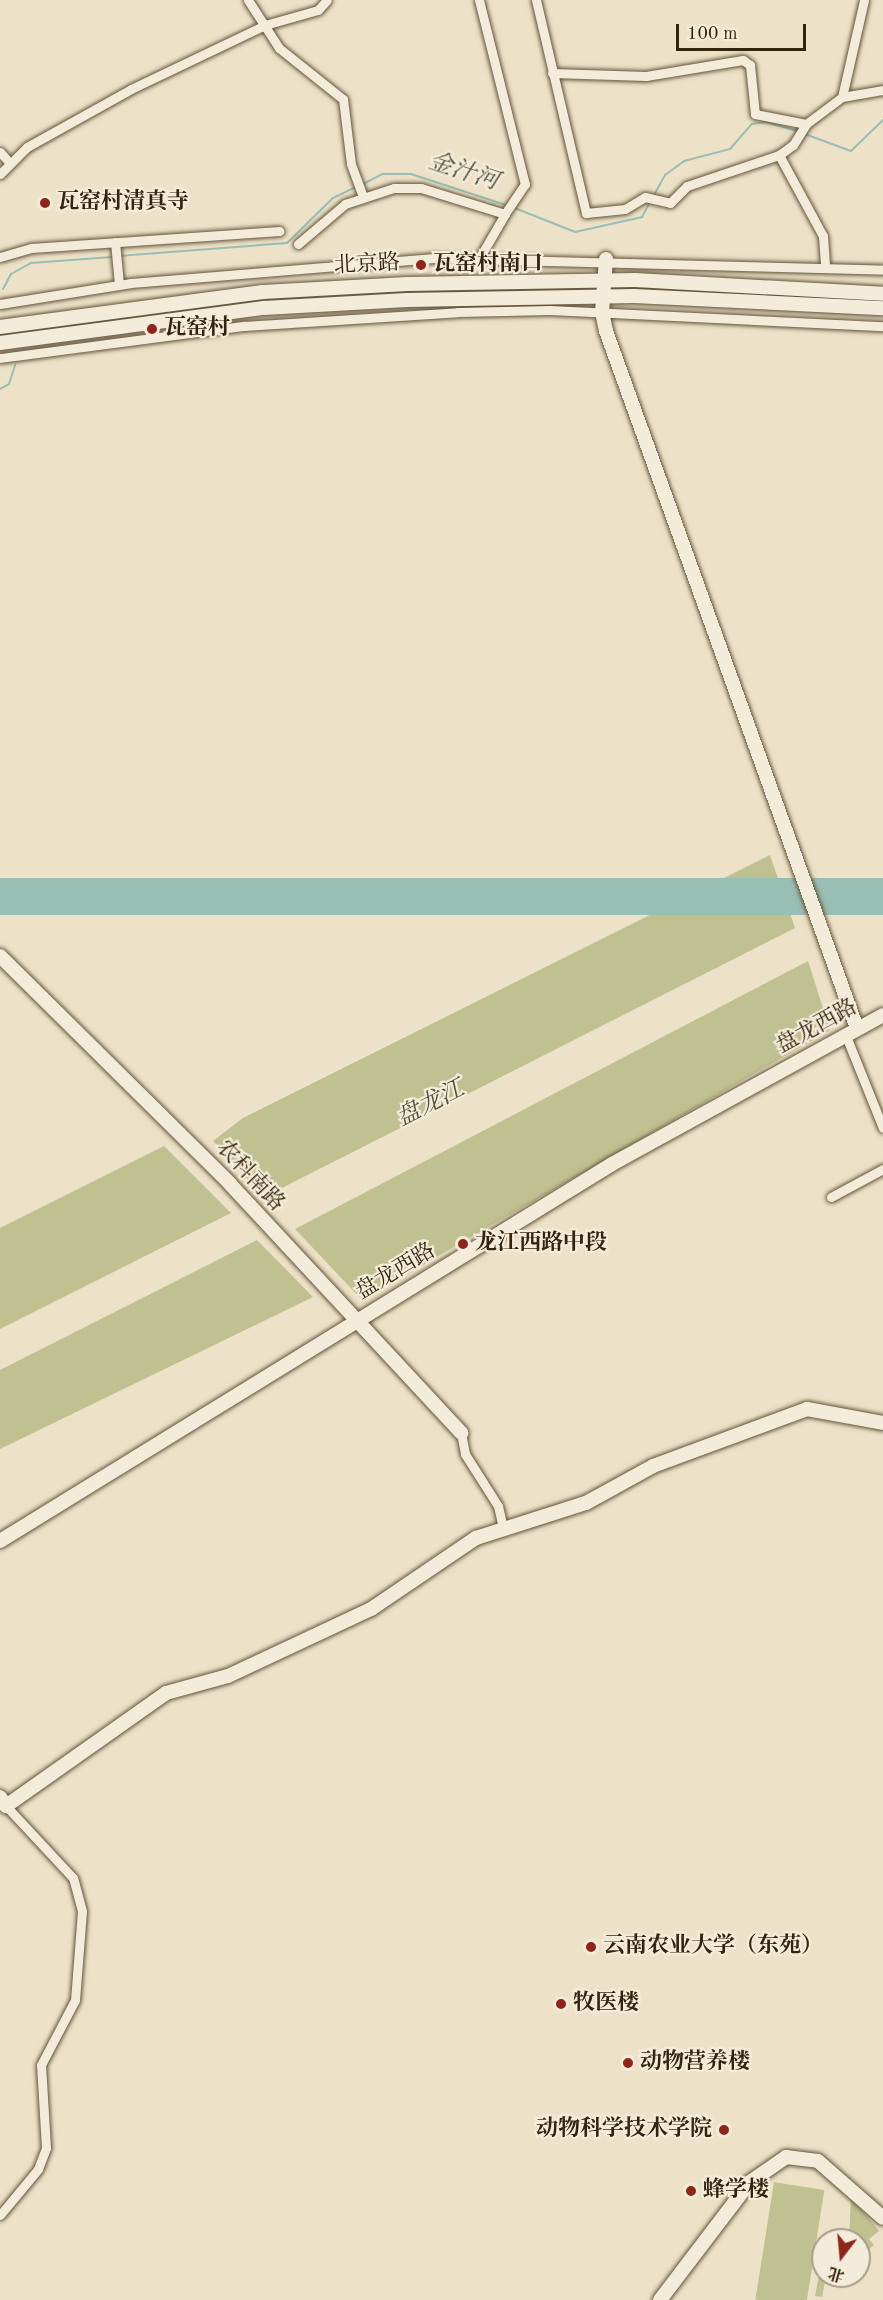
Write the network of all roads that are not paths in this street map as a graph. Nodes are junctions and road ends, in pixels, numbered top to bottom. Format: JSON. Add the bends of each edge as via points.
{"nodes":[{"id":1,"x":248,"y":0,"type":"edge"},
{"id":2,"x":327,"y":0,"type":"edge"},
{"id":3,"x":479,"y":0,"type":"edge"},
{"id":4,"x":536,"y":0,"type":"edge"},
{"id":5,"x":864,"y":0,"type":"edge"},
{"id":6,"x":265,"y":25,"type":"junction"},
{"id":7,"x":552,"y":73,"type":"junction"},
{"id":8,"x":883,"y":90,"type":"edge"},
{"id":9,"x":842,"y":97,"type":"junction"},
{"id":10,"x":806,"y":124,"type":"junction"},
{"id":11,"x":0,"y":152,"type":"edge"},
{"id":12,"x":780,"y":155,"type":"junction"},
{"id":13,"x":9,"y":162,"type":"junction"},
{"id":14,"x":0,"y":174,"type":"edge"},
{"id":15,"x":363,"y":196,"type":"junction"},
{"id":16,"x":505,"y":214,"type":"junction"},
{"id":17,"x":279,"y":231,"type":"dead end"},
{"id":18,"x":298,"y":244,"type":"dead end"},
{"id":19,"x":115,"y":247,"type":"junction"},
{"id":20,"x":0,"y":257,"type":"edge"},
{"id":21,"x":480,"y":257,"type":"junction"},
{"id":22,"x":606,"y":259,"type":"junction"},
{"id":23,"x":825,"y":267,"type":"junction"},
{"id":24,"x":883,"y":270,"type":"edge"},
{"id":25,"x":604,"y":280,"type":"junction"},
{"id":26,"x":119,"y":284,"type":"junction"},
{"id":27,"x":883,"y":294,"type":"edge"},
{"id":28,"x":603,"y":296,"type":"junction"},
{"id":29,"x":0,"y":304,"type":"edge"},
{"id":30,"x":883,"y":308,"type":"edge"},
{"id":31,"x":602,"y":312,"type":"junction"},
{"id":32,"x":883,"y":326,"type":"edge"},
{"id":33,"x":0,"y":327,"type":"edge"},
{"id":34,"x":0,"y":343,"type":"edge"},
{"id":35,"x":0,"y":358,"type":"edge"},
{"id":36,"x":0,"y":956,"type":"edge"},
{"id":37,"x":883,"y":1015,"type":"edge"},
{"id":38,"x":851,"y":1032,"type":"junction"},
{"id":39,"x":883,"y":1128,"type":"edge"},
{"id":40,"x":883,"y":1169,"type":"edge"},
{"id":41,"x":831,"y":1197,"type":"dead end"},
{"id":42,"x":354,"y":1322,"type":"junction"},
{"id":43,"x":883,"y":1423,"type":"edge"},
{"id":44,"x":461,"y":1433,"type":"joint"},
{"id":45,"x":503,"y":1528,"type":"junction"},
{"id":46,"x":0,"y":1541,"type":"edge"},
{"id":47,"x":3,"y":1802,"type":"edge"},
{"id":48,"x":0,"y":2215,"type":"edge"},
{"id":49,"x":883,"y":2218,"type":"edge"},
{"id":50,"x":660,"y":2300,"type":"edge"}],
"edges":[{"from":1,"to":6,"type":"street"},
{"from":2,"to":6,"type":"street","via":[[318,10]]},
{"from":3,"to":16,"type":"street","via":[[525,184],[523,196]]},
{"from":4,"to":7,"type":"street"},
{"from":5,"to":9,"type":"street"},
{"from":6,"to":13,"type":"street","via":[[131,89]]},
{"from":6,"to":15,"type":"street","via":[[279,48],[343,99],[355,175]]},
{"from":7,"to":10,"type":"street","via":[[646,76],[743,60],[750,65],[755,114]]},
{"from":7,"to":12,"type":"street","via":[[586,213],[626,209],[645,197],[670,203],[704,178]]},
{"from":8,"to":9,"type":"street"},
{"from":9,"to":10,"type":"street"},
{"from":10,"to":12,"type":"street","via":[[796,141]]},
{"from":11,"to":13,"type":"street"},
{"from":12,"to":23,"type":"street","via":[[823,236]]},
{"from":13,"to":14,"type":"street"},
{"from":15,"to":16,"type":"street","via":[[394,188],[421,188]]},
{"from":15,"to":18,"type":"street","via":[[327,217]]},
{"from":16,"to":21,"type":"street"},
{"from":17,"to":19,"type":"street"},
{"from":19,"to":20,"type":"street","via":[[31,248]]},
{"from":19,"to":26,"type":"street"},
{"from":21,"to":22,"type":"street"},
{"from":21,"to":26,"type":"street","via":[[312,265]]},
{"from":22,"to":23,"type":"street"},
{"from":22,"to":25,"type":"main road"},
{"from":23,"to":24,"type":"street"},
{"from":25,"to":27,"type":"main road","name":"北京路"},
{"from":25,"to":28,"type":"main road"},
{"from":25,"to":33,"type":"main road","name":"北京路","via":[[263,292]]},
{"from":26,"to":29,"type":"street"},
{"from":28,"to":30,"type":"main road","name":"北京路"},
{"from":28,"to":31,"type":"main road"},
{"from":28,"to":34,"type":"main road","name":"北京路","via":[[264,308]]},
{"from":31,"to":32,"type":"street"},
{"from":31,"to":35,"type":"street","via":[[458,312],[244,326]]},
{"from":31,"to":38,"type":"main road","via":[[828,944]]},
{"from":36,"to":42,"type":"main road","name":"农科南路","via":[[230,1184]]},
{"from":37,"to":38,"type":"main road","name":"盘龙西路"},
{"from":38,"to":39,"type":"street"},
{"from":38,"to":42,"type":"main road","name":"盘龙西路","via":[[612,1164]]},
{"from":40,"to":41,"type":"street"},
{"from":42,"to":44,"type":"main road","name":"农科南路"},
{"from":42,"to":46,"type":"main road","name":"盘龙西路"},
{"from":43,"to":45,"type":"main road","via":[[807,1409],[653,1466],[586,1503]]},
{"from":44,"to":45,"type":"street","via":[[465,1454],[498,1506]]},
{"from":45,"to":47,"type":"main road","via":[[459,1546],[371,1609],[295,1648],[228,1676],[166,1693]]},
{"from":47,"to":48,"type":"street","via":[[73,1878],[82,1901],[75,2000],[41,2065],[46,2148],[38,2169]]},
{"from":49,"to":50,"type":"main road","via":[[818,2161],[786,2157],[750,2182]]}]}
